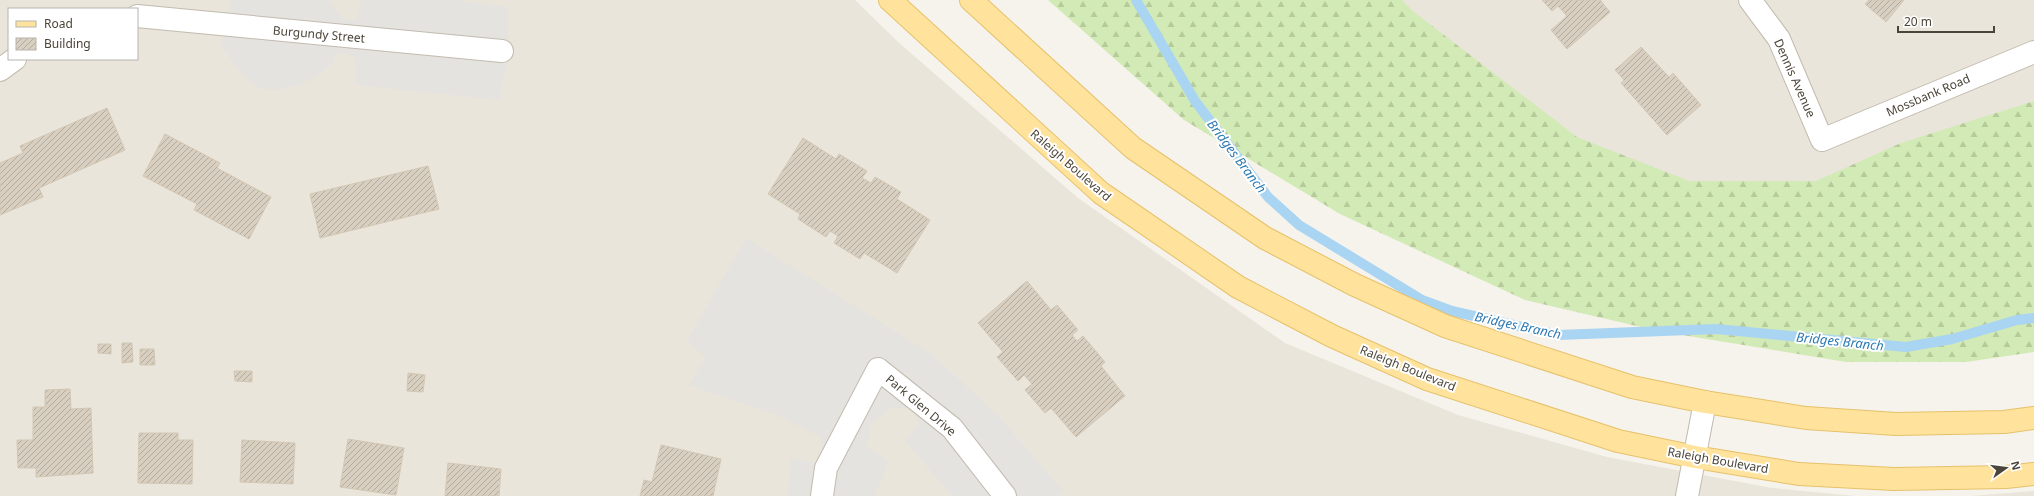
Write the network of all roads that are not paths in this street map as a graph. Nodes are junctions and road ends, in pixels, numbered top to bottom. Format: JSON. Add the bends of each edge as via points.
{"nodes":[{"id":1,"x":890,"y":0,"type":"edge"},
{"id":2,"x":972,"y":0,"type":"edge"},
{"id":3,"x":1750,"y":0,"type":"edge"},
{"id":4,"x":138,"y":16,"type":"edge"},
{"id":5,"x":502,"y":52,"type":"dead end"},
{"id":6,"x":2034,"y":52,"type":"edge"},
{"id":7,"x":14,"y":60,"type":"edge"},
{"id":8,"x":0,"y":70,"type":"edge"},
{"id":9,"x":1822,"y":140,"type":"joint"},
{"id":10,"x":1705,"y":402,"type":"junction"},
{"id":11,"x":2034,"y":418,"type":"edge"},
{"id":12,"x":1695,"y":457,"type":"junction"},
{"id":13,"x":2034,"y":474,"type":"edge"},
{"id":14,"x":822,"y":496,"type":"edge"},
{"id":15,"x":1005,"y":496,"type":"edge"},
{"id":16,"x":1687,"y":496,"type":"edge"}],
"edges":[{"from":1,"to":12,"type":"main road","name":"Raleigh Boulevard","via":[[1101,193],[1238,287],[1332,336],[1427,379],[1618,442]]},
{"from":2,"to":10,"type":"main road","via":[[1133,148],[1265,238],[1355,285],[1445,326],[1632,387]]},
{"from":3,"to":9,"type":"street","name":"Dennis Avenue","via":[[1779,39]]},
{"from":4,"to":5,"type":"street","name":"Burgundy Street"},
{"from":6,"to":9,"type":"street","name":"Mossbank Road"},
{"from":7,"to":8,"type":"street"},
{"from":10,"to":11,"type":"main road","via":[[1806,418],[1896,424],[2004,422]]},
{"from":10,"to":12,"type":"street"},
{"from":12,"to":13,"type":"main road","name":"Raleigh Boulevard","via":[[1799,474],[1894,479]]},
{"from":12,"to":16,"type":"street"},
{"from":14,"to":15,"type":"street","name":"Park Glen Drive","via":[[826,468],[878,369],[952,428]]}]}
